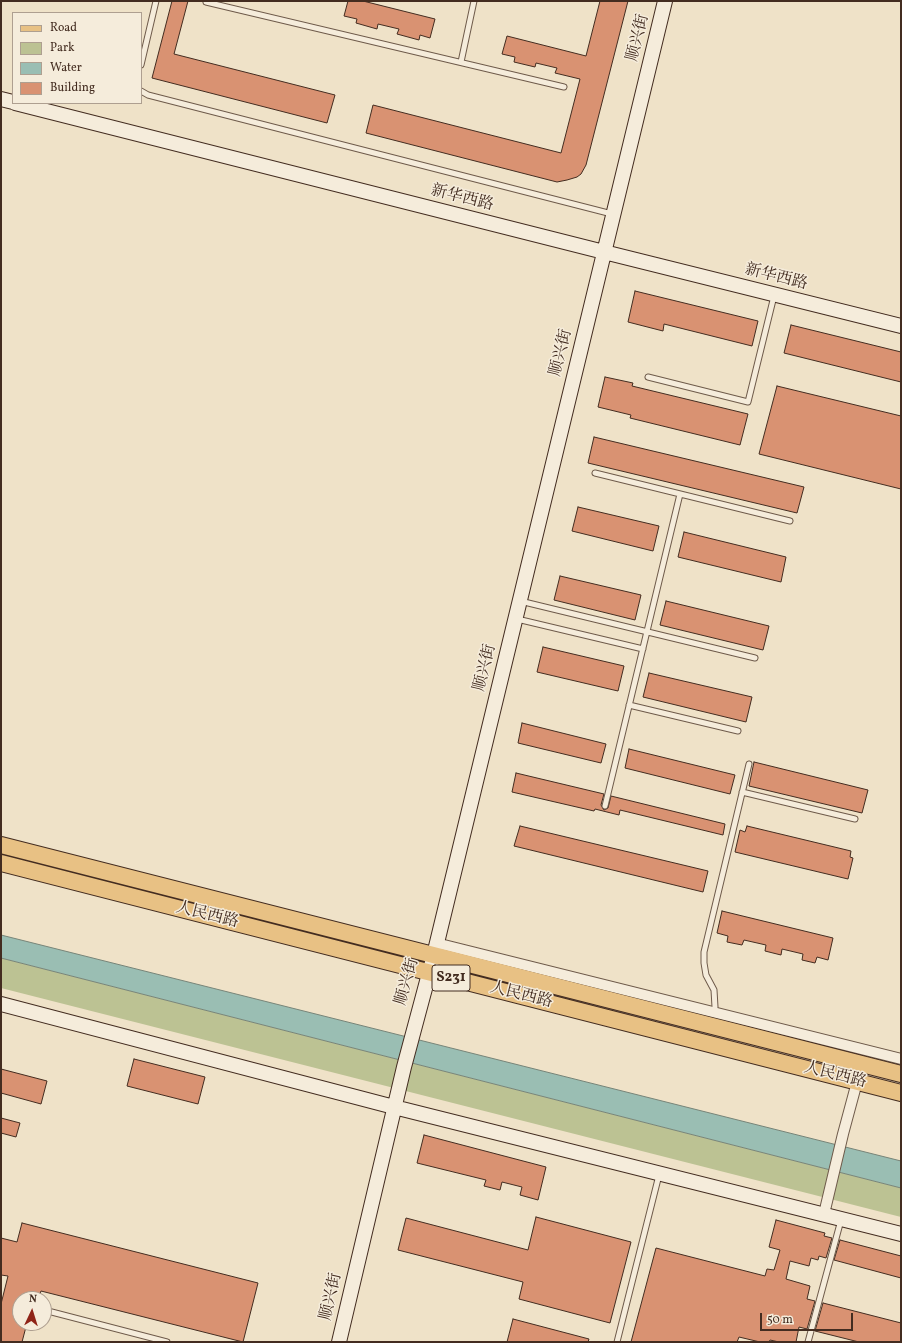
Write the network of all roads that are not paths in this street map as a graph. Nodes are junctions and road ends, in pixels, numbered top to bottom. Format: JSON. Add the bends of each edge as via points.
{"nodes":[{"id":1,"x":156,"y":1,"type":"edge"},
{"id":2,"x":474,"y":1,"type":"edge"},
{"id":3,"x":665,"y":1,"type":"edge"},
{"id":4,"x":206,"y":2,"type":"dead end"},
{"id":5,"x":142,"y":61,"type":"edge"},
{"id":6,"x":461,"y":62,"type":"junction"},
{"id":7,"x":564,"y":87,"type":"dead end"},
{"id":8,"x":142,"y":92,"type":"edge"},
{"id":9,"x":1,"y":99,"type":"edge"},
{"id":10,"x":12,"y":102,"type":"edge"},
{"id":11,"x":18,"y":104,"type":"edge"},
{"id":12,"x":613,"y":214,"type":"junction"},
{"id":13,"x":604,"y":252,"type":"junction"},
{"id":14,"x":774,"y":295,"type":"junction"},
{"id":15,"x":901,"y":326,"type":"edge"},
{"id":16,"x":648,"y":377,"type":"dead end"},
{"id":17,"x":595,"y":474,"type":"dead end"},
{"id":18,"x":680,"y":494,"type":"junction"},
{"id":19,"x":790,"y":521,"type":"dead end"},
{"id":20,"x":519,"y":601,"type":"junction"},
{"id":21,"x":515,"y":619,"type":"junction"},
{"id":22,"x":647,"y":632,"type":"junction"},
{"id":23,"x":643,"y":649,"type":"junction"},
{"id":24,"x":755,"y":658,"type":"dead end"},
{"id":25,"x":629,"y":705,"type":"junction"},
{"id":26,"x":738,"y":731,"type":"dead end"},
{"id":27,"x":749,"y":764,"type":"dead end"},
{"id":28,"x":742,"y":792,"type":"junction"},
{"id":29,"x":605,"y":806,"type":"dead end"},
{"id":30,"x":855,"y":819,"type":"dead end"},
{"id":31,"x":1,"y":845,"type":"edge"},
{"id":32,"x":1,"y":863,"type":"edge"},
{"id":33,"x":435,"y":949,"type":"junction"},
{"id":34,"x":429,"y":972,"type":"junction"},
{"id":35,"x":1,"y":1004,"type":"edge"},
{"id":36,"x":712,"y":1019,"type":"junction"},
{"id":37,"x":901,"y":1058,"type":"edge"},
{"id":38,"x":901,"y":1074,"type":"edge"},
{"id":39,"x":857,"y":1082,"type":"junction"},
{"id":40,"x":901,"y":1093,"type":"edge"},
{"id":41,"x":394,"y":1107,"type":"junction"},
{"id":42,"x":659,"y":1174,"type":"junction"},
{"id":43,"x":824,"y":1214,"type":"junction"},
{"id":44,"x":841,"y":1219,"type":"junction"},
{"id":45,"x":901,"y":1234,"type":"edge"},
{"id":46,"x":52,"y":1312,"type":"edge"},
{"id":47,"x":167,"y":1342,"type":"edge"},
{"id":48,"x":339,"y":1342,"type":"edge"},
{"id":49,"x":617,"y":1342,"type":"edge"},
{"id":50,"x":808,"y":1342,"type":"edge"}],
"edges":[{"from":1,"to":5,"type":"lane"},
{"from":2,"to":6,"type":"lane"},
{"from":3,"to":12,"type":"street","name":"顺兴街"},
{"from":4,"to":6,"type":"lane"},
{"from":6,"to":7,"type":"lane"},
{"from":8,"to":12,"type":"lane"},
{"from":9,"to":10,"type":"street","name":"新华西路"},
{"from":11,"to":13,"type":"street","name":"新华西路"},
{"from":12,"to":13,"type":"street","name":"顺兴街"},
{"from":13,"to":14,"type":"street","name":"新华西路"},
{"from":13,"to":20,"type":"street","name":"顺兴街"},
{"from":14,"to":15,"type":"street","name":"新华西路"},
{"from":14,"to":16,"type":"lane","via":[[748,402]]},
{"from":17,"to":18,"type":"lane"},
{"from":18,"to":19,"type":"lane"},
{"from":18,"to":22,"type":"lane"},
{"from":20,"to":21,"type":"street","name":"顺兴街"},
{"from":20,"to":22,"type":"lane"},
{"from":21,"to":23,"type":"lane"},
{"from":21,"to":33,"type":"street","name":"顺兴街"},
{"from":22,"to":23,"type":"lane"},
{"from":22,"to":24,"type":"lane"},
{"from":23,"to":25,"type":"lane"},
{"from":25,"to":26,"type":"lane"},
{"from":25,"to":29,"type":"lane"},
{"from":27,"to":28,"type":"lane"},
{"from":28,"to":30,"type":"lane"},
{"from":28,"to":36,"type":"lane","via":[[704,952],[706,975],[714,990],[715,1007]]},
{"from":31,"to":33,"type":"main road","name":"人民西路","number":"S231"},
{"from":32,"to":34,"type":"main road","name":"人民西路","number":"S231"},
{"from":33,"to":34,"type":"street","name":"顺兴街"},
{"from":33,"to":36,"type":"main road","name":"人民西路","number":"S231"},
{"from":34,"to":39,"type":"main road","name":"人民西路","number":"S231"},
{"from":34,"to":41,"type":"street","name":"顺兴街"},
{"from":35,"to":41,"type":"street"},
{"from":36,"to":37,"type":"street"},
{"from":36,"to":38,"type":"main road","name":"人民西路","number":"S231"},
{"from":39,"to":40,"type":"main road","name":"人民西路","number":"S231"},
{"from":39,"to":43,"type":"street"},
{"from":41,"to":42,"type":"street"},
{"from":41,"to":48,"type":"street","name":"顺兴街"},
{"from":42,"to":43,"type":"street"},
{"from":42,"to":49,"type":"lane"},
{"from":43,"to":44,"type":"street"},
{"from":44,"to":45,"type":"street"},
{"from":44,"to":50,"type":"lane"},
{"from":46,"to":47,"type":"lane"}]}
